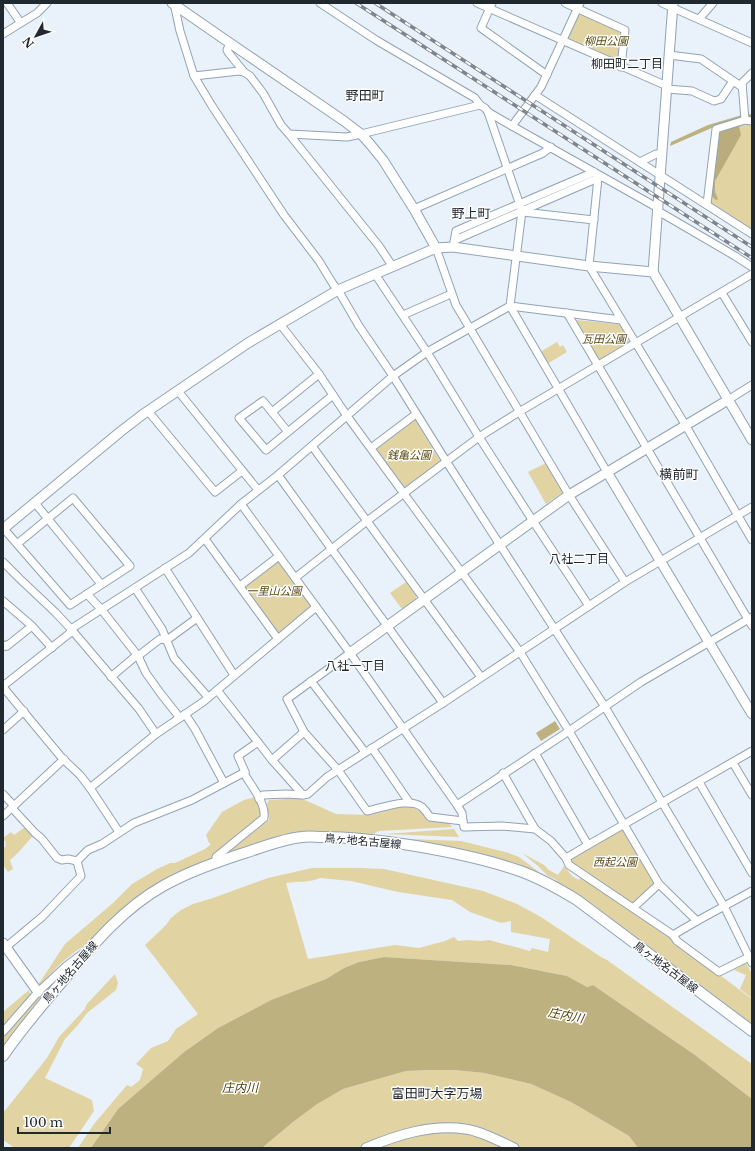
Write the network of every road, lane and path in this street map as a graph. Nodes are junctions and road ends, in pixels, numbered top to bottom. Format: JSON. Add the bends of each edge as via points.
{"nodes":[{"id":1,"x":8,"y":3,"type":"edge"},
{"id":2,"x":47,"y":3,"type":"edge"},
{"id":3,"x":173,"y":3,"type":"edge"},
{"id":4,"x":320,"y":3,"type":"edge"},
{"id":5,"x":477,"y":3,"type":"edge"},
{"id":6,"x":564,"y":3,"type":"edge"},
{"id":7,"x":662,"y":3,"type":"edge"},
{"id":8,"x":713,"y":3,"type":"edge"},
{"id":9,"x":673,"y":5,"type":"edge"},
{"id":10,"x":491,"y":6,"type":"edge"},
{"id":11,"x":578,"y":6,"type":"edge"},
{"id":12,"x":699,"y":19,"type":"junction"},
{"id":13,"x":20,"y":22,"type":"junction"},
{"id":14,"x":3,"y":34,"type":"edge"},
{"id":15,"x":562,"y":41,"type":"junction"},
{"id":16,"x":230,"y":43,"type":"junction"},
{"id":17,"x":752,"y":43,"type":"edge"},
{"id":18,"x":670,"y":55,"type":"junction"},
{"id":19,"x":621,"y":67,"type":"junction"},
{"id":20,"x":244,"y":72,"type":"junction"},
{"id":21,"x":752,"y":73,"type":"edge"},
{"id":22,"x":547,"y":75,"type":"junction"},
{"id":23,"x":194,"y":76,"type":"junction"},
{"id":24,"x":733,"y":81,"type":"junction"},
{"id":25,"x":742,"y":87,"type":"junction"},
{"id":26,"x":667,"y":88,"type":"junction"},
{"id":27,"x":535,"y":95,"type":"junction"},
{"id":28,"x":480,"y":105,"type":"junction"},
{"id":29,"x":488,"y":112,"type":"junction"},
{"id":30,"x":747,"y":118,"type":"edge"},
{"id":31,"x":512,"y":126,"type":"junction"},
{"id":32,"x":289,"y":134,"type":"junction"},
{"id":33,"x":361,"y":134,"type":"junction"},
{"id":34,"x":551,"y":147,"type":"junction"},
{"id":35,"x":662,"y":154,"type":"junction"},
{"id":36,"x":640,"y":162,"type":"junction"},
{"id":37,"x":507,"y":169,"type":"junction"},
{"id":38,"x":598,"y":176,"type":"junction"},
{"id":39,"x":661,"y":176,"type":"junction"},
{"id":40,"x":707,"y":204,"type":"junction"},
{"id":41,"x":520,"y":207,"type":"junction"},
{"id":42,"x":414,"y":209,"type":"junction"},
{"id":43,"x":658,"y":209,"type":"junction"},
{"id":44,"x":594,"y":220,"type":"junction"},
{"id":45,"x":752,"y":234,"type":"edge"},
{"id":46,"x":454,"y":243,"type":"junction"},
{"id":47,"x":436,"y":248,"type":"junction"},
{"id":48,"x":517,"y":256,"type":"junction"},
{"id":49,"x":589,"y":266,"type":"junction"},
{"id":50,"x":393,"y":267,"type":"junction"},
{"id":51,"x":752,"y":267,"type":"edge"},
{"id":52,"x":653,"y":272,"type":"junction"},
{"id":53,"x":375,"y":274,"type":"junction"},
{"id":54,"x":752,"y":274,"type":"edge"},
{"id":55,"x":338,"y":290,"type":"junction"},
{"id":56,"x":722,"y":293,"type":"junction"},
{"id":57,"x":451,"y":294,"type":"junction"},
{"id":58,"x":510,"y":306,"type":"junction"},
{"id":59,"x":567,"y":313,"type":"junction"},
{"id":60,"x":403,"y":315,"type":"junction"},
{"id":61,"x":680,"y":317,"type":"junction"},
{"id":62,"x":621,"y":320,"type":"junction"},
{"id":63,"x":280,"y":324,"type":"junction"},
{"id":64,"x":470,"y":329,"type":"junction"},
{"id":65,"x":752,"y":342,"type":"edge"},
{"id":66,"x":636,"y":344,"type":"junction"},
{"id":67,"x":428,"y":352,"type":"junction"},
{"id":68,"x":598,"y":366,"type":"junction"},
{"id":69,"x":318,"y":374,"type":"junction"},
{"id":70,"x":393,"y":376,"type":"junction"},
{"id":71,"x":752,"y":384,"type":"edge"},
{"id":72,"x":559,"y":389,"type":"junction"},
{"id":73,"x":178,"y":391,"type":"junction"},
{"id":74,"x":333,"y":395,"type":"junction"},
{"id":75,"x":728,"y":400,"type":"junction"},
{"id":76,"x":148,"y":411,"type":"junction"},
{"id":77,"x":272,"y":412,"type":"junction"},
{"id":78,"x":519,"y":412,"type":"junction"},
{"id":79,"x":416,"y":414,"type":"junction"},
{"id":80,"x":348,"y":416,"type":"junction"},
{"id":81,"x":686,"y":426,"type":"junction"},
{"id":82,"x":288,"y":432,"type":"junction"},
{"id":83,"x":479,"y":437,"type":"junction"},
{"id":84,"x":752,"y":440,"type":"edge"},
{"id":85,"x":312,"y":446,"type":"junction"},
{"id":86,"x":371,"y":448,"type":"junction"},
{"id":87,"x":646,"y":449,"type":"junction"},
{"id":88,"x":446,"y":461,"type":"junction"},
{"id":89,"x":242,"y":470,"type":"junction"},
{"id":90,"x":607,"y":472,"type":"junction"},
{"id":91,"x":278,"y":475,"type":"junction"},
{"id":92,"x":258,"y":490,"type":"junction"},
{"id":93,"x":404,"y":493,"type":"junction"},
{"id":94,"x":569,"y":495,"type":"junction"},
{"id":95,"x":34,"y":503,"type":"junction"},
{"id":96,"x":241,"y":504,"type":"junction"},
{"id":97,"x":752,"y":507,"type":"edge"},
{"id":98,"x":737,"y":516,"type":"junction"},
{"id":99,"x":47,"y":519,"type":"junction"},
{"id":100,"x":367,"y":521,"type":"junction"},
{"id":101,"x":533,"y":521,"type":"junction"},
{"id":102,"x":3,"y":529,"type":"edge"},
{"id":103,"x":205,"y":538,"type":"junction"},
{"id":104,"x":700,"y":538,"type":"junction"},
{"id":105,"x":752,"y":540,"type":"edge"},
{"id":106,"x":17,"y":544,"type":"junction"},
{"id":107,"x":500,"y":545,"type":"junction"},
{"id":108,"x":332,"y":550,"type":"junction"},
{"id":109,"x":279,"y":556,"type":"junction"},
{"id":110,"x":660,"y":561,"type":"junction"},
{"id":111,"x":3,"y":562,"type":"edge"},
{"id":112,"x":165,"y":568,"type":"junction"},
{"id":113,"x":462,"y":573,"type":"junction"},
{"id":114,"x":295,"y":578,"type":"junction"},
{"id":115,"x":625,"y":582,"type":"junction"},
{"id":116,"x":101,"y":584,"type":"junction"},
{"id":117,"x":240,"y":586,"type":"junction"},
{"id":118,"x":135,"y":588,"type":"junction"},
{"id":119,"x":87,"y":594,"type":"junction"},
{"id":120,"x":424,"y":600,"type":"junction"},
{"id":121,"x":3,"y":601,"type":"edge"},
{"id":122,"x":589,"y":606,"type":"junction"},
{"id":123,"x":316,"y":607,"type":"junction"},
{"id":124,"x":101,"y":610,"type":"junction"},
{"id":125,"x":197,"y":618,"type":"junction"},
{"id":126,"x":750,"y":618,"type":"edge"},
{"id":127,"x":32,"y":626,"type":"junction"},
{"id":128,"x":388,"y":626,"type":"junction"},
{"id":129,"x":752,"y":626,"type":"edge"},
{"id":130,"x":71,"y":629,"type":"junction"},
{"id":131,"x":555,"y":629,"type":"junction"},
{"id":132,"x":278,"y":639,"type":"junction"},
{"id":133,"x":167,"y":640,"type":"junction"},
{"id":134,"x":709,"y":642,"type":"junction"},
{"id":135,"x":4,"y":645,"type":"edge"},
{"id":136,"x":52,"y":648,"type":"junction"},
{"id":137,"x":520,"y":652,"type":"junction"},
{"id":138,"x":350,"y":653,"type":"junction"},
{"id":139,"x":138,"y":655,"type":"junction"},
{"id":140,"x":234,"y":676,"type":"junction"},
{"id":141,"x":111,"y":677,"type":"junction"},
{"id":142,"x":480,"y":677,"type":"junction"},
{"id":143,"x":311,"y":681,"type":"junction"},
{"id":144,"x":3,"y":687,"type":"edge"},
{"id":145,"x":217,"y":690,"type":"junction"},
{"id":146,"x":208,"y":697,"type":"junction"},
{"id":147,"x":443,"y":703,"type":"junction"},
{"id":148,"x":605,"y":706,"type":"junction"},
{"id":149,"x":24,"y":712,"type":"junction"},
{"id":150,"x":752,"y":714,"type":"edge"},
{"id":151,"x":183,"y":716,"type":"junction"},
{"id":152,"x":403,"y":728,"type":"junction"},
{"id":153,"x":3,"y":730,"type":"edge"},
{"id":154,"x":569,"y":731,"type":"junction"},
{"id":155,"x":304,"y":732,"type":"junction"},
{"id":156,"x":156,"y":734,"type":"junction"},
{"id":157,"x":258,"y":742,"type":"junction"},
{"id":158,"x":372,"y":748,"type":"junction"},
{"id":159,"x":752,"y":751,"type":"edge"},
{"id":160,"x":365,"y":752,"type":"junction"},
{"id":161,"x":535,"y":753,"type":"junction"},
{"id":162,"x":64,"y":759,"type":"junction"},
{"id":163,"x":272,"y":760,"type":"junction"},
{"id":164,"x":733,"y":762,"type":"junction"},
{"id":165,"x":338,"y":770,"type":"junction"},
{"id":166,"x":245,"y":772,"type":"junction"},
{"id":167,"x":503,"y":773,"type":"junction"},
{"id":168,"x":699,"y":782,"type":"junction"},
{"id":169,"x":224,"y":783,"type":"junction"},
{"id":170,"x":90,"y":788,"type":"junction"},
{"id":171,"x":3,"y":794,"type":"edge"},
{"id":172,"x":303,"y":795,"type":"junction"},
{"id":173,"x":752,"y":795,"type":"edge"},
{"id":174,"x":259,"y":799,"type":"junction"},
{"id":175,"x":409,"y":802,"type":"junction"},
{"id":176,"x":662,"y":803,"type":"junction"},
{"id":177,"x":457,"y":805,"type":"junction"},
{"id":178,"x":13,"y":807,"type":"junction"},
{"id":179,"x":3,"y":816,"type":"edge"},
{"id":180,"x":463,"y":821,"type":"junction"},
{"id":181,"x":625,"y":825,"type":"junction"},
{"id":182,"x":535,"y":829,"type":"junction"},
{"id":183,"x":120,"y":832,"type":"junction"},
{"id":184,"x":588,"y":845,"type":"junction"},
{"id":185,"x":566,"y":858,"type":"junction"},
{"id":186,"x":77,"y":861,"type":"junction"},
{"id":187,"x":215,"y":863,"type":"junction"},
{"id":188,"x":752,"y":873,"type":"edge"},
{"id":189,"x":659,"y":884,"type":"junction"},
{"id":190,"x":752,"y":891,"type":"edge"},
{"id":191,"x":724,"y":906,"type":"junction"},
{"id":192,"x":632,"y":908,"type":"junction"},
{"id":193,"x":696,"y":921,"type":"junction"},
{"id":194,"x":672,"y":935,"type":"junction"},
{"id":195,"x":4,"y":945,"type":"edge"},
{"id":196,"x":86,"y":953,"type":"junction"},
{"id":197,"x":750,"y":960,"type":"edge"},
{"id":198,"x":38,"y":992,"type":"junction"},
{"id":199,"x":752,"y":1031,"type":"edge"},
{"id":200,"x":3,"y":1032,"type":"edge"},
{"id":201,"x":3,"y":1056,"type":"edge"},
{"id":202,"x":366,"y":1148,"type":"edge"},
{"id":203,"x":514,"y":1148,"type":"edge"}],
"edges":[{"from":1,"to":13,"type":"street"},
{"from":2,"to":13,"type":"street","via":[[37,13]]},
{"from":3,"to":16,"type":"street"},
{"from":3,"to":23,"type":"street"},
{"from":4,"to":28,"type":"street","via":[[376,40],[475,98]]},
{"from":5,"to":10,"type":"street"},
{"from":6,"to":11,"type":"street"},
{"from":7,"to":9,"type":"street"},
{"from":8,"to":12,"type":"street"},
{"from":9,"to":12,"type":"street"},
{"from":9,"to":18,"type":"street"},
{"from":10,"to":15,"type":"street"},
{"from":10,"to":22,"type":"street","via":[[482,28]]},
{"from":11,"to":15,"type":"street"},
{"from":11,"to":19,"type":"street","via":[[625,30]]},
{"from":12,"to":17,"type":"street"},
{"from":13,"to":14,"type":"street"},
{"from":15,"to":19,"type":"street"},
{"from":15,"to":22,"type":"street"},
{"from":16,"to":20,"type":"street","via":[[227,50]]},
{"from":16,"to":33,"type":"street"},
{"from":18,"to":24,"type":"street","via":[[701,59]]},
{"from":18,"to":26,"type":"street"},
{"from":19,"to":26,"type":"street"},
{"from":20,"to":23,"type":"street"},
{"from":20,"to":32,"type":"street","via":[[263,93]]},
{"from":21,"to":25,"type":"street","via":[[742,83]]},
{"from":22,"to":27,"type":"street"},
{"from":23,"to":55,"type":"street","via":[[284,215]]},
{"from":24,"to":25,"type":"street"},
{"from":24,"to":26,"type":"street","via":[[721,99],[714,100],[692,91]]},
{"from":25,"to":30,"type":"street"},
{"from":26,"to":35,"type":"street"},
{"from":27,"to":31,"type":"street"},
{"from":27,"to":36,"type":"street"},
{"from":28,"to":29,"type":"street"},
{"from":28,"to":33,"type":"street"},
{"from":29,"to":31,"type":"street"},
{"from":29,"to":37,"type":"street"},
{"from":30,"to":40,"type":"street","via":[[716,129]]},
{"from":31,"to":34,"type":"street"},
{"from":32,"to":33,"type":"street","via":[[347,137]]},
{"from":32,"to":50,"type":"street"},
{"from":33,"to":42,"type":"street","via":[[383,160]]},
{"from":34,"to":37,"type":"street"},
{"from":34,"to":38,"type":"street"},
{"from":35,"to":36,"type":"street","via":[[656,154]]},
{"from":35,"to":39,"type":"street"},
{"from":36,"to":39,"type":"street"},
{"from":37,"to":41,"type":"street"},
{"from":37,"to":42,"type":"street"},
{"from":38,"to":41,"type":"street"},
{"from":38,"to":43,"type":"street"},
{"from":38,"to":44,"type":"street"},
{"from":39,"to":40,"type":"street"},
{"from":39,"to":43,"type":"street"},
{"from":40,"to":45,"type":"street"},
{"from":41,"to":44,"type":"street"},
{"from":41,"to":46,"type":"street","via":[[456,232]]},
{"from":41,"to":48,"type":"street"},
{"from":42,"to":47,"type":"street"},
{"from":43,"to":51,"type":"street"},
{"from":43,"to":52,"type":"street"},
{"from":44,"to":49,"type":"street"},
{"from":46,"to":47,"type":"street"},
{"from":46,"to":48,"type":"street"},
{"from":47,"to":50,"type":"street"},
{"from":47,"to":57,"type":"street"},
{"from":48,"to":49,"type":"street"},
{"from":48,"to":58,"type":"street"},
{"from":49,"to":52,"type":"street"},
{"from":49,"to":62,"type":"street"},
{"from":50,"to":53,"type":"street"},
{"from":52,"to":61,"type":"street"},
{"from":53,"to":55,"type":"street"},
{"from":53,"to":60,"type":"street"},
{"from":54,"to":56,"type":"street"},
{"from":55,"to":63,"type":"street"},
{"from":55,"to":70,"type":"street","via":[[358,326]]},
{"from":56,"to":61,"type":"street"},
{"from":56,"to":65,"type":"street"},
{"from":57,"to":60,"type":"street"},
{"from":57,"to":64,"type":"street"},
{"from":58,"to":59,"type":"street"},
{"from":58,"to":64,"type":"street"},
{"from":58,"to":72,"type":"street"},
{"from":59,"to":62,"type":"street"},
{"from":59,"to":68,"type":"street"},
{"from":60,"to":67,"type":"street"},
{"from":61,"to":66,"type":"street"},
{"from":61,"to":75,"type":"street"},
{"from":62,"to":66,"type":"street"},
{"from":63,"to":69,"type":"street"},
{"from":63,"to":73,"type":"street"},
{"from":64,"to":67,"type":"street"},
{"from":64,"to":78,"type":"street"},
{"from":66,"to":68,"type":"street"},
{"from":66,"to":81,"type":"street"},
{"from":67,"to":70,"type":"street"},
{"from":67,"to":83,"type":"street"},
{"from":68,"to":72,"type":"street"},
{"from":68,"to":87,"type":"street"},
{"from":69,"to":74,"type":"street"},
{"from":69,"to":77,"type":"street"},
{"from":70,"to":79,"type":"street"},
{"from":70,"to":80,"type":"street"},
{"from":71,"to":75,"type":"street"},
{"from":72,"to":78,"type":"street"},
{"from":72,"to":90,"type":"street"},
{"from":73,"to":76,"type":"street"},
{"from":73,"to":89,"type":"street"},
{"from":74,"to":80,"type":"street"},
{"from":74,"to":82,"type":"street"},
{"from":75,"to":81,"type":"street"},
{"from":75,"to":84,"type":"street"},
{"from":76,"to":89,"type":"street","via":[[215,492]]},
{"from":76,"to":95,"type":"street"},
{"from":77,"to":82,"type":"street"},
{"from":77,"to":82,"type":"street","via":[[263,401],[239,418],[266,450]]},
{"from":78,"to":83,"type":"street"},
{"from":78,"to":94,"type":"street"},
{"from":79,"to":86,"type":"street"},
{"from":79,"to":88,"type":"street"},
{"from":80,"to":85,"type":"street"},
{"from":80,"to":86,"type":"street"},
{"from":81,"to":87,"type":"street"},
{"from":81,"to":98,"type":"street"},
{"from":83,"to":88,"type":"street"},
{"from":83,"to":101,"type":"street"},
{"from":85,"to":91,"type":"street"},
{"from":85,"to":100,"type":"street"},
{"from":86,"to":93,"type":"street"},
{"from":87,"to":90,"type":"street"},
{"from":87,"to":104,"type":"street"},
{"from":88,"to":93,"type":"street"},
{"from":88,"to":107,"type":"street"},
{"from":89,"to":92,"type":"street"},
{"from":90,"to":94,"type":"street"},
{"from":90,"to":110,"type":"street"},
{"from":91,"to":92,"type":"street"},
{"from":91,"to":108,"type":"street"},
{"from":92,"to":96,"type":"street"},
{"from":93,"to":100,"type":"street"},
{"from":93,"to":113,"type":"street"},
{"from":94,"to":101,"type":"street"},
{"from":94,"to":115,"type":"street"},
{"from":95,"to":99,"type":"street"},
{"from":95,"to":102,"type":"street"},
{"from":96,"to":103,"type":"street"},
{"from":96,"to":109,"type":"street"},
{"from":97,"to":98,"type":"street"},
{"from":98,"to":104,"type":"street"},
{"from":98,"to":105,"type":"street"},
{"from":99,"to":106,"type":"street"},
{"from":99,"to":116,"type":"street"},
{"from":99,"to":116,"type":"street","via":[[73,498],[130,566]]},
{"from":100,"to":108,"type":"street"},
{"from":100,"to":120,"type":"street"},
{"from":101,"to":107,"type":"street"},
{"from":101,"to":122,"type":"street"},
{"from":102,"to":106,"type":"street"},
{"from":103,"to":112,"type":"street","via":[[189,553]]},
{"from":103,"to":117,"type":"street"},
{"from":104,"to":110,"type":"street"},
{"from":104,"to":126,"type":"street"},
{"from":106,"to":119,"type":"street","via":[[70,605]]},
{"from":107,"to":113,"type":"street"},
{"from":107,"to":131,"type":"street"},
{"from":108,"to":114,"type":"street"},
{"from":108,"to":128,"type":"street"},
{"from":109,"to":114,"type":"street"},
{"from":109,"to":117,"type":"street"},
{"from":110,"to":115,"type":"street"},
{"from":110,"to":134,"type":"street"},
{"from":111,"to":130,"type":"street"},
{"from":112,"to":118,"type":"street"},
{"from":112,"to":125,"type":"street"},
{"from":113,"to":120,"type":"street"},
{"from":113,"to":137,"type":"street"},
{"from":114,"to":123,"type":"street"},
{"from":115,"to":122,"type":"street"},
{"from":116,"to":119,"type":"street"},
{"from":117,"to":132,"type":"street"},
{"from":118,"to":124,"type":"street"},
{"from":118,"to":133,"type":"street"},
{"from":119,"to":124,"type":"street"},
{"from":120,"to":128,"type":"street"},
{"from":120,"to":142,"type":"street"},
{"from":121,"to":127,"type":"street"},
{"from":122,"to":131,"type":"street"},
{"from":123,"to":132,"type":"street"},
{"from":123,"to":138,"type":"street"},
{"from":124,"to":130,"type":"street"},
{"from":124,"to":139,"type":"street"},
{"from":125,"to":133,"type":"street"},
{"from":125,"to":140,"type":"street"},
{"from":126,"to":129,"type":"street"},
{"from":126,"to":134,"type":"street"},
{"from":127,"to":135,"type":"street","via":[[7,646]]},
{"from":127,"to":136,"type":"street"},
{"from":128,"to":138,"type":"street"},
{"from":128,"to":147,"type":"street"},
{"from":130,"to":136,"type":"street","via":[[70,633]]},
{"from":130,"to":141,"type":"street"},
{"from":131,"to":137,"type":"street"},
{"from":131,"to":148,"type":"street"},
{"from":132,"to":140,"type":"street"},
{"from":133,"to":139,"type":"street","via":[[160,639]]},
{"from":133,"to":146,"type":"street","via":[[174,658]]},
{"from":134,"to":148,"type":"street"},
{"from":134,"to":150,"type":"street"},
{"from":136,"to":144,"type":"street"},
{"from":137,"to":142,"type":"street"},
{"from":137,"to":154,"type":"street"},
{"from":138,"to":143,"type":"street"},
{"from":138,"to":152,"type":"street"},
{"from":139,"to":141,"type":"street"},
{"from":139,"to":151,"type":"street","via":[[146,673],[161,694]]},
{"from":140,"to":145,"type":"street"},
{"from":141,"to":156,"type":"street","via":[[139,709]]},
{"from":142,"to":147,"type":"street"},
{"from":143,"to":155,"type":"street","via":[[287,699]]},
{"from":143,"to":160,"type":"street"},
{"from":144,"to":149,"type":"street"},
{"from":145,"to":146,"type":"street"},
{"from":145,"to":157,"type":"street"},
{"from":146,"to":151,"type":"street"},
{"from":147,"to":152,"type":"street"},
{"from":148,"to":154,"type":"street"},
{"from":148,"to":176,"type":"street"},
{"from":149,"to":153,"type":"street"},
{"from":149,"to":162,"type":"street"},
{"from":151,"to":156,"type":"street"},
{"from":151,"to":169,"type":"street","via":[[195,729]]},
{"from":152,"to":158,"type":"street"},
{"from":152,"to":177,"type":"street"},
{"from":154,"to":161,"type":"street"},
{"from":154,"to":181,"type":"street"},
{"from":155,"to":163,"type":"street"},
{"from":155,"to":165,"type":"street"},
{"from":156,"to":170,"type":"street"},
{"from":157,"to":163,"type":"street"},
{"from":157,"to":166,"type":"street","via":[[238,756]]},
{"from":158,"to":160,"type":"street"},
{"from":158,"to":175,"type":"street"},
{"from":159,"to":164,"type":"street"},
{"from":160,"to":165,"type":"street"},
{"from":161,"to":167,"type":"street"},
{"from":161,"to":184,"type":"street"},
{"from":162,"to":170,"type":"street"},
{"from":162,"to":178,"type":"street"},
{"from":163,"to":172,"type":"street"},
{"from":164,"to":168,"type":"street"},
{"from":164,"to":173,"type":"street"},
{"from":165,"to":172,"type":"street","via":[[308,794]]},
{"from":165,"to":175,"type":"street","via":[[367,811]]},
{"from":166,"to":169,"type":"street"},
{"from":166,"to":174,"type":"street"},
{"from":167,"to":177,"type":"street"},
{"from":167,"to":182,"type":"street"},
{"from":168,"to":176,"type":"street"},
{"from":168,"to":188,"type":"street"},
{"from":169,"to":183,"type":"street","via":[[192,800],[134,823]]},
{"from":170,"to":183,"type":"street"},
{"from":171,"to":178,"type":"street"},
{"from":172,"to":174,"type":"street","via":[[263,795]]},
{"from":174,"to":187,"type":"street","via":[[264,818],[216,857]]},
{"from":175,"to":180,"type":"street","via":[[422,807],[430,817]]},
{"from":176,"to":181,"type":"street"},
{"from":176,"to":191,"type":"street"},
{"from":177,"to":180,"type":"street"},
{"from":178,"to":179,"type":"street"},
{"from":178,"to":186,"type":"street","via":[[57,858]]},
{"from":180,"to":182,"type":"street","via":[[464,827],[502,826]]},
{"from":181,"to":184,"type":"street"},
{"from":181,"to":189,"type":"street"},
{"from":182,"to":185,"type":"street","via":[[551,841]]},
{"from":183,"to":186,"type":"street","via":[[88,850]]},
{"from":184,"to":185,"type":"street"},
{"from":185,"to":192,"type":"street","via":[[569,865]]},
{"from":186,"to":195,"type":"street","via":[[81,876],[42,916]]},
{"from":187,"to":196,"type":"main road","name":"鳥ヶ地名古屋線","via":[[190,872],[139,902]]},
{"from":187,"to":199,"type":"main road","name":"鳥ヶ地名古屋線","via":[[277,842],[302,837],[374,840],[486,861],[521,872],[556,887],[577,900]]},
{"from":189,"to":192,"type":"street"},
{"from":189,"to":193,"type":"street"},
{"from":190,"to":191,"type":"street"},
{"from":191,"to":193,"type":"street"},
{"from":191,"to":197,"type":"street"},
{"from":192,"to":194,"type":"street"},
{"from":193,"to":194,"type":"street"},
{"from":194,"to":197,"type":"street","via":[[719,972]]},
{"from":195,"to":198,"type":"street"},
{"from":196,"to":198,"type":"street","via":[[80,954]]},
{"from":196,"to":201,"type":"main road","name":"鳥ヶ地名古屋線"},
{"from":198,"to":200,"type":"street"},
{"from":202,"to":203,"type":"street","via":[[405,1133],[446,1127],[466,1129]]}]}
